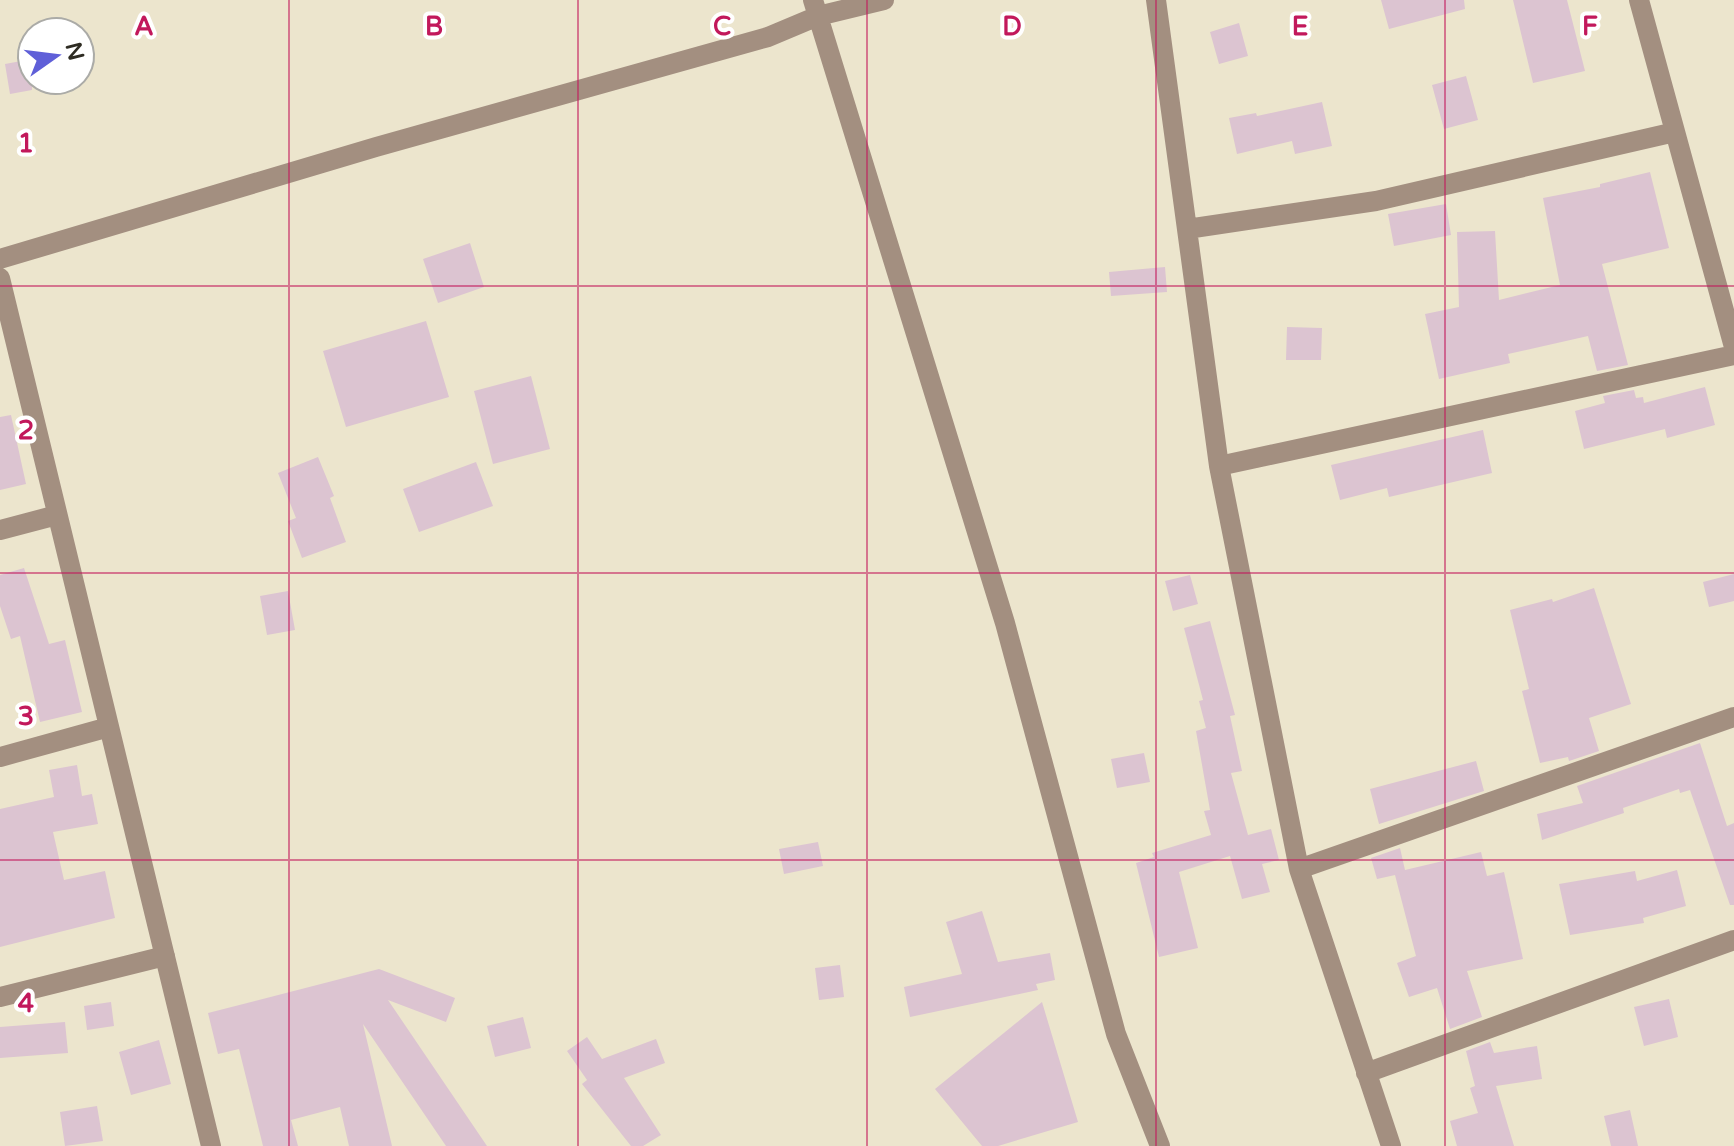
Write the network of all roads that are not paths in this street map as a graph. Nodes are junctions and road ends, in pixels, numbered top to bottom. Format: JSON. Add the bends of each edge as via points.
{"nodes":[{"id":1,"x":884,"y":0,"type":"edge"},
{"id":2,"x":1156,"y":0,"type":"edge"},
{"id":3,"x":1639,"y":0,"type":"edge"},
{"id":4,"x":815,"y":8,"type":"edge"},
{"id":5,"x":1675,"y":132,"type":"junction"},
{"id":6,"x":1187,"y":229,"type":"junction"},
{"id":7,"x":0,"y":259,"type":"edge"},
{"id":8,"x":0,"y":278,"type":"edge"},
{"id":9,"x":1734,"y":347,"type":"edge"},
{"id":10,"x":1734,"y":355,"type":"edge"},
{"id":11,"x":1219,"y":466,"type":"junction"},
{"id":12,"x":57,"y":515,"type":"junction"},
{"id":13,"x":0,"y":530,"type":"edge"},
{"id":14,"x":1734,"y":717,"type":"edge"},
{"id":15,"x":109,"y":727,"type":"junction"},
{"id":16,"x":0,"y":757,"type":"edge"},
{"id":17,"x":1299,"y":869,"type":"junction"},
{"id":18,"x":1734,"y":940,"type":"edge"},
{"id":19,"x":165,"y":956,"type":"junction"},
{"id":20,"x":0,"y":997,"type":"edge"},
{"id":21,"x":1366,"y":1073,"type":"junction"},
{"id":22,"x":211,"y":1146,"type":"edge"},
{"id":23,"x":1160,"y":1146,"type":"edge"},
{"id":24,"x":1391,"y":1146,"type":"edge"}],
"edges":[{"from":1,"to":4,"type":"street"},
{"from":2,"to":6,"type":"street"},
{"from":3,"to":5,"type":"street"},
{"from":4,"to":7,"type":"street","via":[[768,37]]},
{"from":4,"to":23,"type":"street","via":[[1005,623],[1116,1034]]},
{"from":5,"to":6,"type":"street","via":[[1376,201]]},
{"from":5,"to":9,"type":"street"},
{"from":6,"to":11,"type":"street"},
{"from":8,"to":12,"type":"street"},
{"from":10,"to":11,"type":"street"},
{"from":11,"to":17,"type":"street"},
{"from":12,"to":13,"type":"street"},
{"from":12,"to":15,"type":"street"},
{"from":14,"to":17,"type":"street"},
{"from":15,"to":16,"type":"street"},
{"from":15,"to":19,"type":"street"},
{"from":17,"to":21,"type":"street"},
{"from":18,"to":21,"type":"street"},
{"from":19,"to":20,"type":"street"},
{"from":19,"to":22,"type":"street"},
{"from":21,"to":24,"type":"street"}]}
